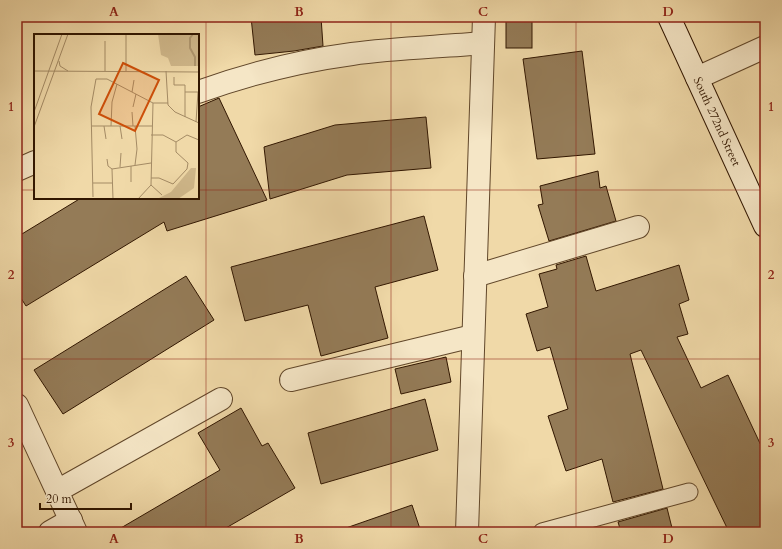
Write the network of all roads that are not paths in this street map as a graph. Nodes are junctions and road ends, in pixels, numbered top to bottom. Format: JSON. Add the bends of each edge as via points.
{"nodes":[{"id":1,"x":484,"y":17,"type":"edge"},
{"id":2,"x":669,"y":17,"type":"edge"},
{"id":3,"x":483,"y":43,"type":"junction"},
{"id":4,"x":765,"y":47,"type":"edge"},
{"id":5,"x":697,"y":78,"type":"junction"},
{"id":6,"x":199,"y":92,"type":"edge"},
{"id":7,"x":34,"y":162,"type":"edge"},
{"id":8,"x":17,"y":170,"type":"edge"},
{"id":9,"x":765,"y":226,"type":"edge"},
{"id":10,"x":638,"y":227,"type":"dead end"},
{"id":11,"x":475,"y":276,"type":"junction"},
{"id":12,"x":473,"y":336,"type":"junction"},
{"id":13,"x":291,"y":380,"type":"dead end"},
{"id":14,"x":221,"y":399,"type":"dead end"},
{"id":15,"x":17,"y":405,"type":"edge"},
{"id":16,"x":58,"y":492,"type":"junction"},
{"id":17,"x":690,"y":492,"type":"dead end"},
{"id":18,"x":74,"y":526,"type":"edge"},
{"id":19,"x":50,"y":532,"type":"edge"},
{"id":20,"x":467,"y":532,"type":"edge"},
{"id":21,"x":542,"y":532,"type":"edge"}],
"edges":[{"from":1,"to":3,"type":"street"},
{"from":2,"to":5,"type":"street","name":"South 272nd Street"},
{"from":3,"to":6,"type":"street","via":[[352,54],[282,67]]},
{"from":3,"to":11,"type":"street"},
{"from":4,"to":5,"type":"street"},
{"from":5,"to":9,"type":"street","name":"South 272nd Street"},
{"from":7,"to":8,"type":"street"},
{"from":10,"to":11,"type":"street"},
{"from":11,"to":12,"type":"street"},
{"from":12,"to":13,"type":"street"},
{"from":12,"to":20,"type":"street"},
{"from":14,"to":16,"type":"street"},
{"from":15,"to":16,"type":"street"},
{"from":16,"to":18,"type":"street"},
{"from":17,"to":21,"type":"lane"},
{"from":18,"to":19,"type":"street"}]}
